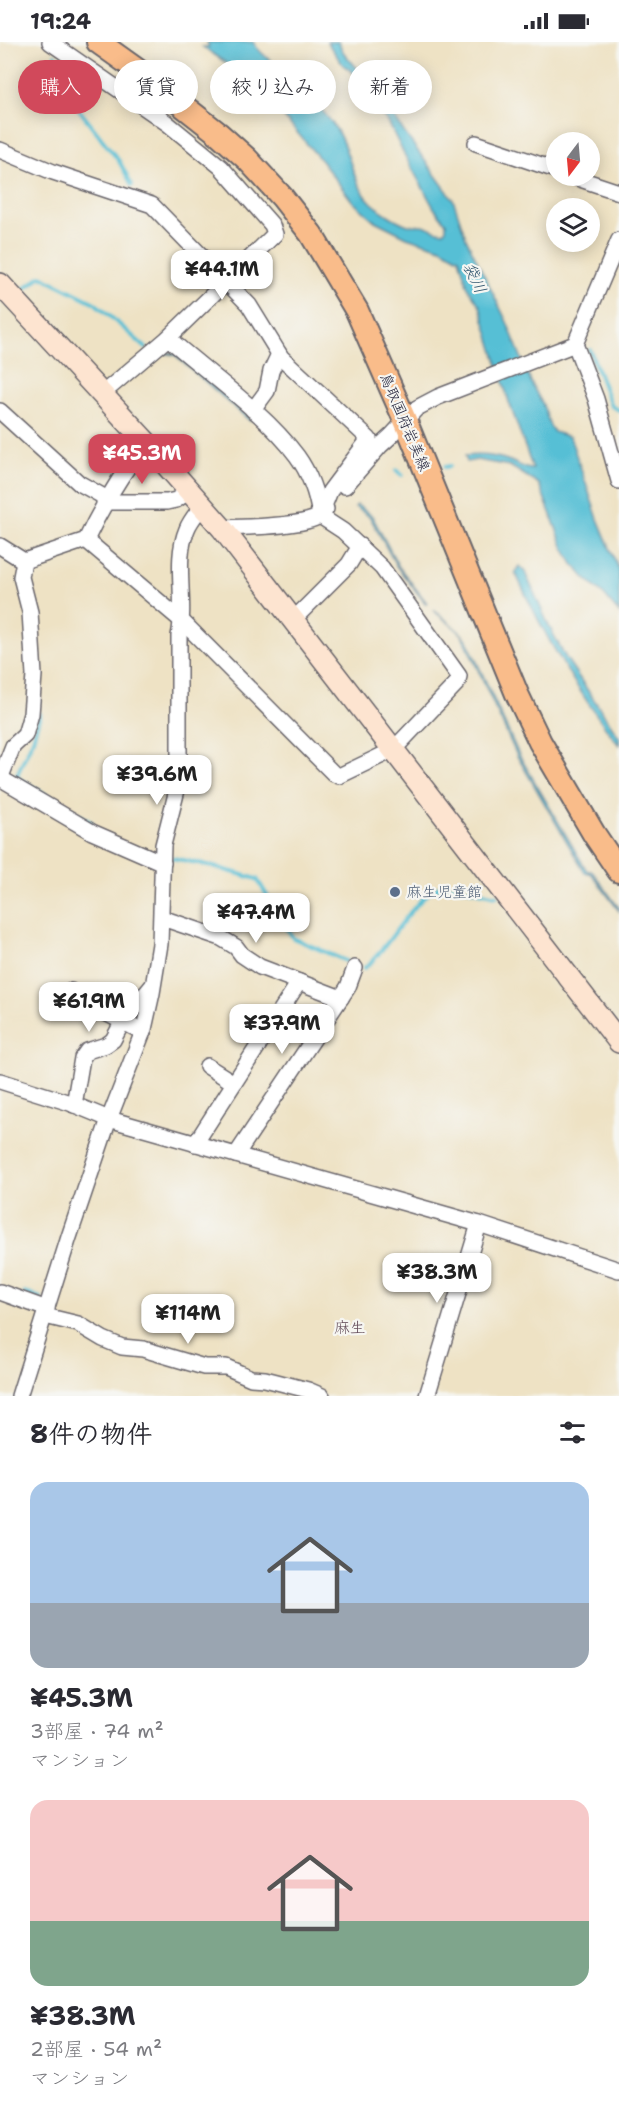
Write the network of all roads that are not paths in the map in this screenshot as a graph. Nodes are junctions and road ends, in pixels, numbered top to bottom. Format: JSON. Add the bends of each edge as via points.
{"nodes":[{"id":1,"x":50,"y":42,"type":"edge"},
{"id":2,"x":98,"y":42,"type":"edge"},
{"id":3,"x":476,"y":143,"type":"dead end"},
{"id":4,"x":0,"y":150,"type":"edge"},
{"id":5,"x":546,"y":168,"type":"edge"},
{"id":6,"x":600,"y":186,"type":"edge"},
{"id":7,"x":619,"y":192,"type":"edge"},
{"id":8,"x":619,"y":240,"type":"edge"},
{"id":9,"x":226,"y":282,"type":"junction"},
{"id":10,"x":0,"y":284,"type":"edge"},
{"id":11,"x":168,"y":338,"type":"junction"},
{"id":12,"x":575,"y":344,"type":"junction"},
{"id":13,"x":279,"y":354,"type":"junction"},
{"id":14,"x":102,"y":394,"type":"junction"},
{"id":15,"x":253,"y":410,"type":"junction"},
{"id":16,"x":0,"y":411,"type":"edge"},
{"id":17,"x":405,"y":420,"type":"junction"},
{"id":18,"x":146,"y":442,"type":"junction"},
{"id":19,"x":619,"y":481,"type":"edge"},
{"id":20,"x":196,"y":498,"type":"junction"},
{"id":21,"x":105,"y":500,"type":"junction"},
{"id":22,"x":320,"y":516,"type":"junction"},
{"id":23,"x":222,"y":528,"type":"junction"},
{"id":24,"x":87,"y":540,"type":"junction"},
{"id":25,"x":0,"y":546,"type":"edge"},
{"id":26,"x":360,"y":546,"type":"junction"},
{"id":27,"x":24,"y":561,"type":"junction"},
{"id":28,"x":293,"y":620,"type":"junction"},
{"id":29,"x":182,"y":621,"type":"junction"},
{"id":30,"x":6,"y":744,"type":"edge"},
{"id":31,"x":393,"y":750,"type":"junction"},
{"id":32,"x":0,"y":778,"type":"edge"},
{"id":33,"x":163,"y":863,"type":"junction"},
{"id":34,"x":619,"y":872,"type":"edge"},
{"id":35,"x":162,"y":918,"type":"junction"},
{"id":36,"x":355,"y":968,"type":"dead end"},
{"id":37,"x":299,"y":982,"type":"junction"},
{"id":38,"x":154,"y":984,"type":"junction"},
{"id":39,"x":71,"y":991,"type":"dead end"},
{"id":40,"x":341,"y":998,"type":"junction"},
{"id":41,"x":123,"y":1021,"type":"junction"},
{"id":42,"x":143,"y":1032,"type":"junction"},
{"id":43,"x":619,"y":1042,"type":"edge"},
{"id":44,"x":207,"y":1066,"type":"dead end"},
{"id":45,"x":0,"y":1081,"type":"edge"},
{"id":46,"x":234,"y":1083,"type":"junction"},
{"id":47,"x":74,"y":1105,"type":"junction"},
{"id":48,"x":109,"y":1119,"type":"junction"},
{"id":49,"x":195,"y":1144,"type":"junction"},
{"id":50,"x":236,"y":1155,"type":"junction"},
{"id":51,"x":479,"y":1224,"type":"junction"},
{"id":52,"x":619,"y":1270,"type":"edge"},
{"id":53,"x":0,"y":1292,"type":"edge"},
{"id":54,"x":46,"y":1312,"type":"junction"},
{"id":55,"x":19,"y":1396,"type":"edge"},
{"id":56,"x":322,"y":1396,"type":"edge"},
{"id":57,"x":427,"y":1396,"type":"edge"}],
"edges":[{"from":1,"to":9,"type":"street","via":[[167,123],[212,160],[272,225],[275,234]]},
{"from":2,"to":17,"type":"main road","name":"鳥取国府岩美線","via":[[219,134],[282,197],[311,234],[357,311]]},
{"from":3,"to":5,"type":"street"},
{"from":4,"to":9,"type":"street","via":[[152,205]]},
{"from":6,"to":7,"type":"street"},
{"from":8,"to":12,"type":"street"},
{"from":9,"to":11,"type":"street"},
{"from":9,"to":13,"type":"street","via":[[249,305]]},
{"from":10,"to":14,"type":"street"},
{"from":11,"to":14,"type":"street"},
{"from":11,"to":15,"type":"street"},
{"from":12,"to":17,"type":"street","via":[[438,397]]},
{"from":12,"to":19,"type":"street","via":[[596,399]]},
{"from":13,"to":15,"type":"street","via":[[267,391]]},
{"from":13,"to":22,"type":"street","via":[[369,440],[330,491]]},
{"from":14,"to":18,"type":"street"},
{"from":15,"to":22,"type":"street","via":[[298,457],[317,496]]},
{"from":16,"to":21,"type":"street","via":[[79,483]]},
{"from":17,"to":22,"type":"street"},
{"from":17,"to":34,"type":"main road","name":"鳥取国府岩美線","via":[[517,694],[564,786]]},
{"from":18,"to":20,"type":"street"},
{"from":18,"to":21,"type":"street"},
{"from":20,"to":21,"type":"street","via":[[167,502]]},
{"from":20,"to":23,"type":"street"},
{"from":20,"to":29,"type":"street","via":[[183,542]]},
{"from":21,"to":24,"type":"street"},
{"from":22,"to":23,"type":"street","via":[[277,525]]},
{"from":22,"to":26,"type":"street"},
{"from":23,"to":28,"type":"street"},
{"from":24,"to":27,"type":"street"},
{"from":24,"to":29,"type":"street"},
{"from":25,"to":27,"type":"street"},
{"from":26,"to":28,"type":"street","via":[[349,564]]},
{"from":26,"to":31,"type":"street","via":[[382,568],[459,676],[458,682]]},
{"from":27,"to":30,"type":"street","via":[[21,577],[30,612],[34,675],[31,714],[25,735]]},
{"from":28,"to":31,"type":"street"},
{"from":29,"to":31,"type":"street","via":[[334,774],[339,776]]},
{"from":29,"to":33,"type":"street","via":[[179,782],[163,845]]},
{"from":30,"to":32,"type":"street"},
{"from":31,"to":43,"type":"street"},
{"from":32,"to":33,"type":"street","via":[[92,832]]},
{"from":33,"to":35,"type":"street"},
{"from":35,"to":37,"type":"street","via":[[221,939],[260,967]]},
{"from":35,"to":38,"type":"street"},
{"from":36,"to":40,"type":"street"},
{"from":37,"to":40,"type":"street"},
{"from":37,"to":46,"type":"street"},
{"from":38,"to":41,"type":"street"},
{"from":38,"to":42,"type":"street"},
{"from":39,"to":41,"type":"street","via":[[80,1000]]},
{"from":40,"to":50,"type":"street"},
{"from":41,"to":42,"type":"street"},
{"from":41,"to":47,"type":"street","via":[[113,1040],[87,1051],[82,1058]]},
{"from":42,"to":48,"type":"street"},
{"from":44,"to":46,"type":"street"},
{"from":45,"to":47,"type":"street"},
{"from":46,"to":49,"type":"street"},
{"from":47,"to":48,"type":"street"},
{"from":48,"to":49,"type":"street"},
{"from":48,"to":54,"type":"street"},
{"from":49,"to":50,"type":"street"},
{"from":50,"to":51,"type":"street"},
{"from":51,"to":52,"type":"street"},
{"from":51,"to":57,"type":"street"},
{"from":53,"to":54,"type":"street"},
{"from":54,"to":55,"type":"street"},
{"from":54,"to":56,"type":"street","via":[[122,1347],[143,1349],[204,1367],[226,1367],[251,1378]]}]}
